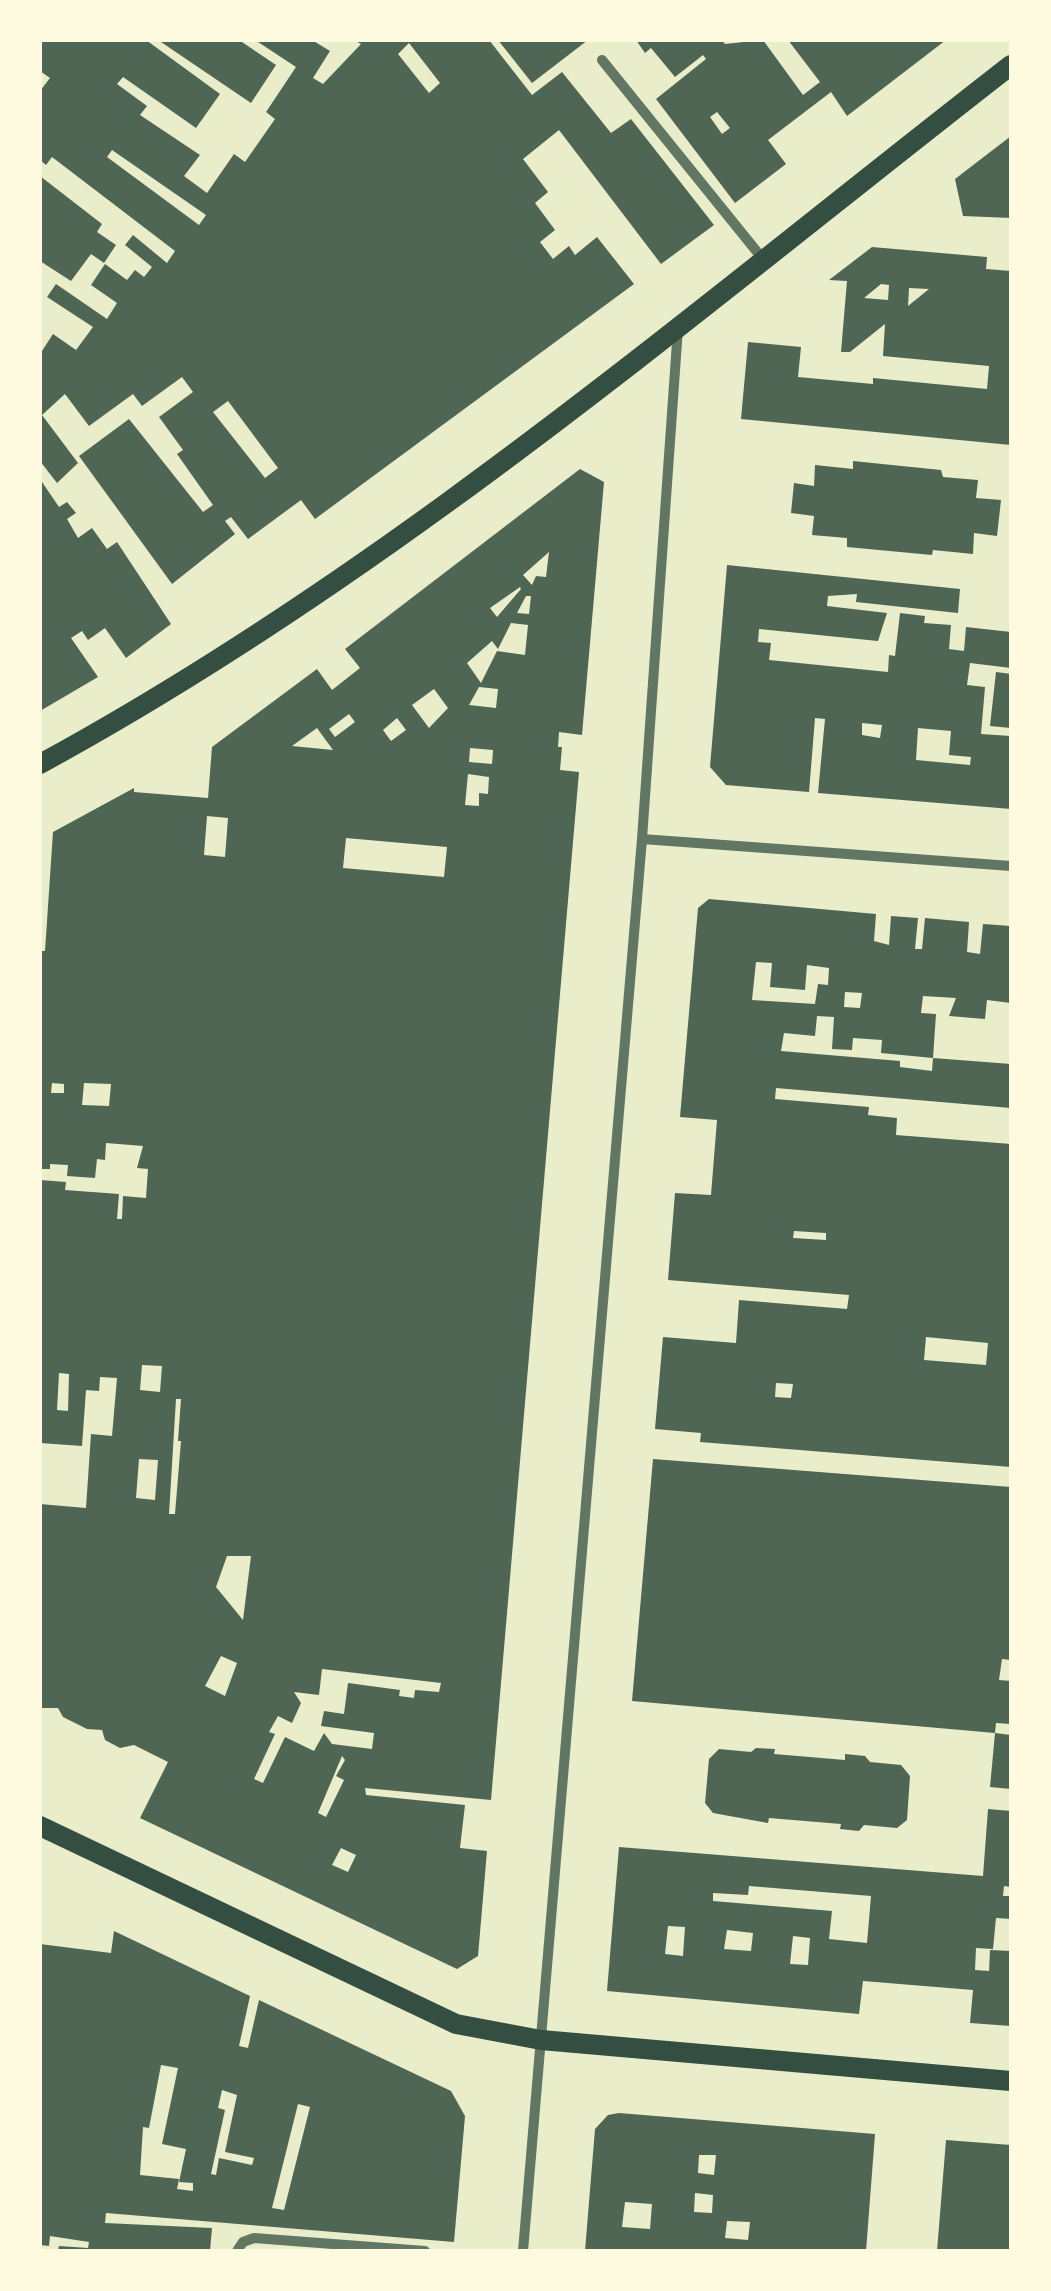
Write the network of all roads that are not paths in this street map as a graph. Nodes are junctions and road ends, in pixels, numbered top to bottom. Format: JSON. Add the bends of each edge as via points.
{"nodes":[{"id":1,"x":602,"y":60,"type":"dead end"},
{"id":2,"x":1011,"y":66,"type":"edge"},
{"id":3,"x":762,"y":258,"type":"junction"},
{"id":4,"x":678,"y":326,"type":"junction"},
{"id":5,"x":40,"y":764,"type":"edge"},
{"id":6,"x":642,"y":839,"type":"junction"},
{"id":7,"x":1011,"y":866,"type":"edge"},
{"id":8,"x":40,"y":1826,"type":"edge"},
{"id":9,"x":541,"y":2040,"type":"junction"},
{"id":10,"x":1011,"y":2081,"type":"edge"},
{"id":11,"x":237,"y":2251,"type":"edge"},
{"id":12,"x":425,"y":2251,"type":"edge"},
{"id":13,"x":523,"y":2251,"type":"edge"}],
"edges":[{"from":1,"to":3,"type":"street"},
{"from":2,"to":3,"type":"main road"},
{"from":3,"to":4,"type":"main road"},
{"from":4,"to":5,"type":"main road","via":[[408,531],[160,695]]},
{"from":4,"to":6,"type":"street"},
{"from":6,"to":7,"type":"street"},
{"from":6,"to":9,"type":"street"},
{"from":8,"to":9,"type":"main road","via":[[436,2017]]},
{"from":9,"to":10,"type":"main road"},
{"from":9,"to":13,"type":"street"},
{"from":11,"to":12,"type":"street","via":[[254,2238]]}]}
